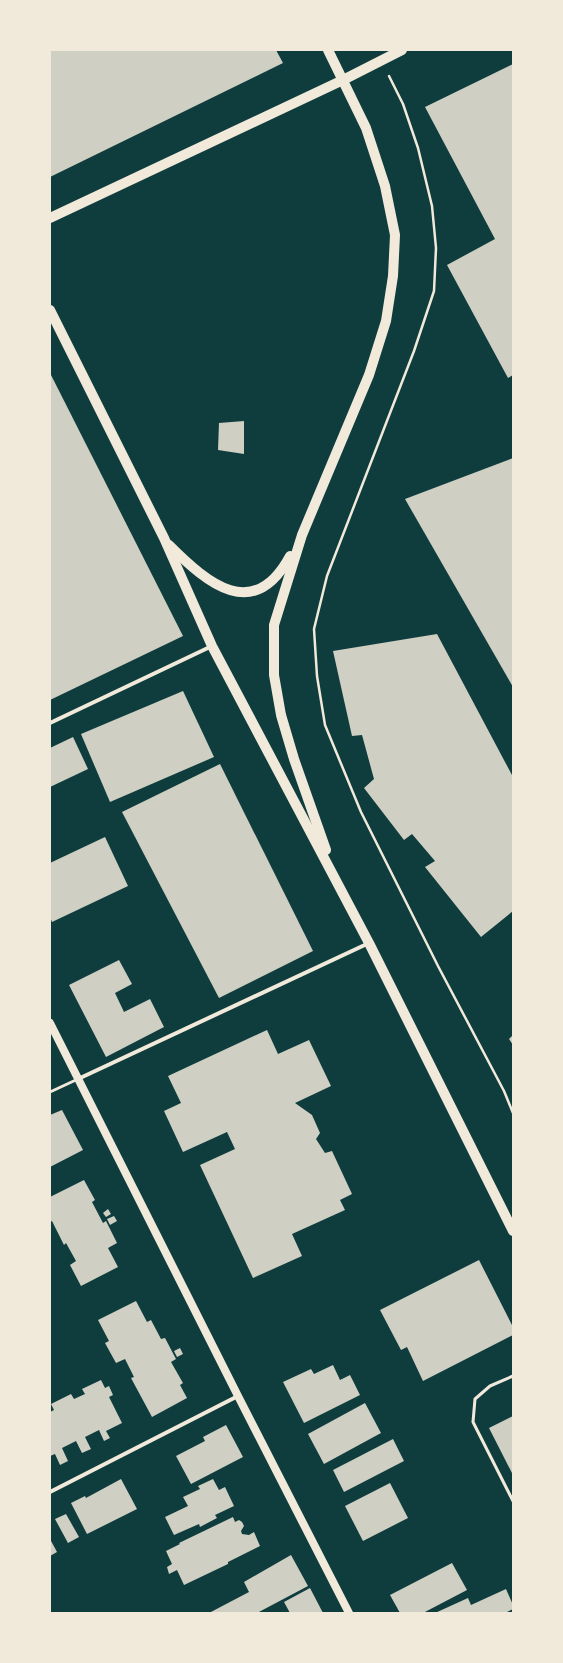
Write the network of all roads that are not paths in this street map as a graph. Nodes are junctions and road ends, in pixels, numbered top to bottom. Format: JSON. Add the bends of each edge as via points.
{"nodes":[{"id":1,"x":328,"y":50,"type":"edge"},
{"id":2,"x":402,"y":50,"type":"edge"},
{"id":3,"x":343,"y":80,"type":"junction"},
{"id":4,"x":50,"y":218,"type":"edge"},
{"id":5,"x":50,"y":310,"type":"edge"},
{"id":6,"x":302,"y":535,"type":"junction"},
{"id":7,"x":164,"y":538,"type":"junction"},
{"id":8,"x":212,"y":646,"type":"junction"},
{"id":9,"x":50,"y":723,"type":"edge"},
{"id":10,"x":338,"y":884,"type":"junction"},
{"id":11,"x":369,"y":943,"type":"junction"},
{"id":12,"x":50,"y":1023,"type":"edge"},
{"id":13,"x":78,"y":1079,"type":"junction"},
{"id":14,"x":50,"y":1092,"type":"edge"},
{"id":15,"x":513,"y":1231,"type":"edge"},
{"id":16,"x":513,"y":1376,"type":"edge"},
{"id":17,"x":238,"y":1396,"type":"junction"},
{"id":18,"x":50,"y":1492,"type":"edge"},
{"id":19,"x":513,"y":1501,"type":"edge"},
{"id":20,"x":349,"y":1613,"type":"edge"}],
"edges":[{"from":1,"to":3,"type":"main road"},
{"from":2,"to":3,"type":"main road"},
{"from":3,"to":4,"type":"main road"},
{"from":3,"to":6,"type":"main road","via":[[366,128],[385,186],[395,235],[394,276],[386,321],[369,375]]},
{"from":5,"to":7,"type":"main road"},
{"from":6,"to":7,"type":"main road","via":[[282,571],[268,586],[255,592],[236,592],[216,585],[191,567]]},
{"from":6,"to":10,"type":"main road","via":[[274,625],[274,675],[281,715],[294,759]]},
{"from":7,"to":8,"type":"main road"},
{"from":8,"to":9,"type":"street"},
{"from":8,"to":10,"type":"main road"},
{"from":10,"to":11,"type":"main road"},
{"from":11,"to":13,"type":"street"},
{"from":11,"to":15,"type":"main road"},
{"from":12,"to":13,"type":"main road"},
{"from":13,"to":14,"type":"lane"},
{"from":13,"to":17,"type":"main road"},
{"from":16,"to":19,"type":"lane","via":[[490,1386],[475,1398],[473,1422]]},
{"from":17,"to":18,"type":"street"},
{"from":17,"to":20,"type":"main road"}]}
